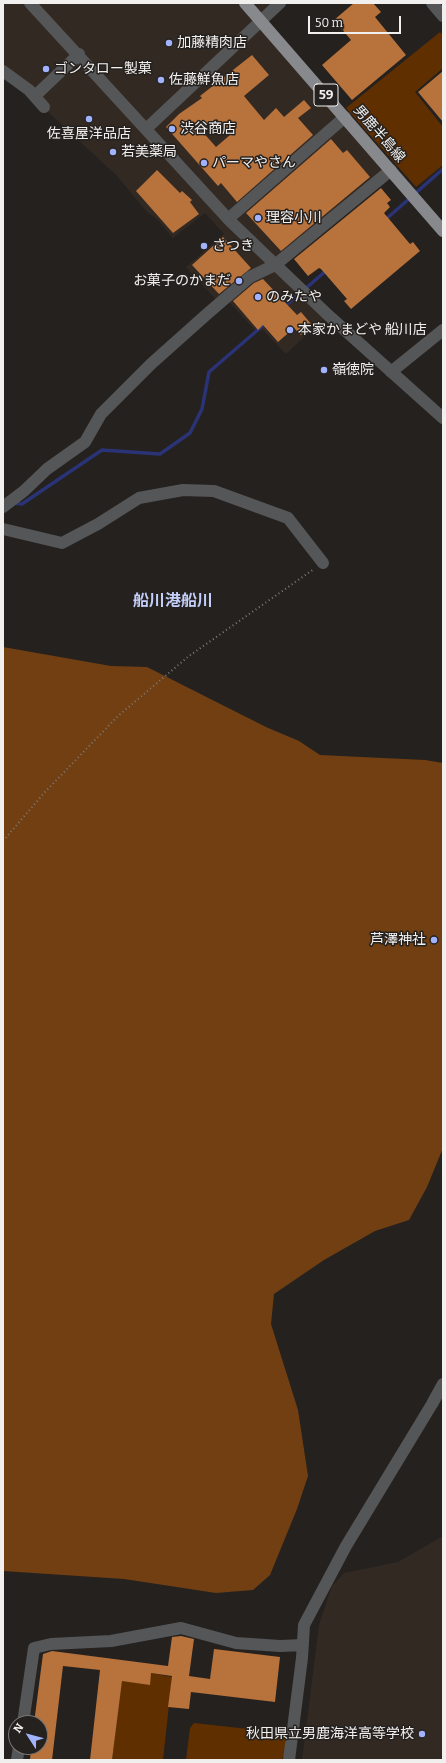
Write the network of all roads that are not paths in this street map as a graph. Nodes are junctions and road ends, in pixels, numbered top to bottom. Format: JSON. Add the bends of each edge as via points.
{"nodes":[{"id":1,"x":30,"y":3,"type":"edge"},
{"id":2,"x":245,"y":3,"type":"edge"},
{"id":3,"x":280,"y":3,"type":"edge"},
{"id":4,"x":432,"y":3,"type":"edge"},
{"id":5,"x":443,"y":16,"type":"edge"},
{"id":6,"x":260,"y":20,"type":"junction"},
{"id":7,"x":78,"y":54,"type":"junction"},
{"id":8,"x":3,"y":71,"type":"edge"},
{"id":9,"x":35,"y":96,"type":"junction"},
{"id":10,"x":44,"y":107,"type":"dead end"},
{"id":11,"x":345,"y":117,"type":"junction"},
{"id":12,"x":146,"y":129,"type":"junction"},
{"id":13,"x":391,"y":170,"type":"junction"},
{"id":14,"x":228,"y":219,"type":"junction"},
{"id":15,"x":443,"y":231,"type":"edge"},
{"id":16,"x":275,"y":265,"type":"junction"},
{"id":17,"x":443,"y":330,"type":"edge"},
{"id":18,"x":391,"y":372,"type":"junction"},
{"id":19,"x":443,"y":418,"type":"edge"},
{"id":20,"x":3,"y":507,"type":"edge"},
{"id":21,"x":3,"y":529,"type":"edge"},
{"id":22,"x":323,"y":563,"type":"road end"},
{"id":23,"x":443,"y":1384,"type":"edge"},
{"id":24,"x":303,"y":1646,"type":"junction"},
{"id":25,"x":24,"y":1715,"type":"edge"},
{"id":26,"x":289,"y":1760,"type":"edge"}],
"edges":[{"from":1,"to":7,"type":"street"},
{"from":2,"to":6,"type":"main road","name":"男鹿半島線","number":"59"},
{"from":3,"to":6,"type":"street"},
{"from":4,"to":5,"type":"street"},
{"from":6,"to":11,"type":"main road","name":"男鹿半島線","number":"59"},
{"from":6,"to":12,"type":"street"},
{"from":7,"to":9,"type":"street"},
{"from":7,"to":12,"type":"street"},
{"from":8,"to":9,"type":"street"},
{"from":9,"to":10,"type":"street"},
{"from":11,"to":13,"type":"main road","name":"男鹿半島線","number":"59"},
{"from":11,"to":14,"type":"street"},
{"from":12,"to":14,"type":"street"},
{"from":13,"to":15,"type":"main road","name":"男鹿半島線","number":"59"},
{"from":13,"to":16,"type":"street"},
{"from":14,"to":16,"type":"street"},
{"from":16,"to":18,"type":"street"},
{"from":16,"to":20,"type":"street","via":[[250,277],[206,314],[101,414],[85,442],[47,469]]},
{"from":17,"to":18,"type":"street"},
{"from":18,"to":19,"type":"street"},
{"from":21,"to":22,"type":"street","via":[[62,543],[139,498],[183,490],[214,491],[288,518]]},
{"from":23,"to":24,"type":"street","via":[[346,1546],[304,1625]]},
{"from":24,"to":25,"type":"street","via":[[236,1643],[181,1628],[111,1641],[52,1644],[34,1648]]},
{"from":24,"to":26,"type":"street"}]}
